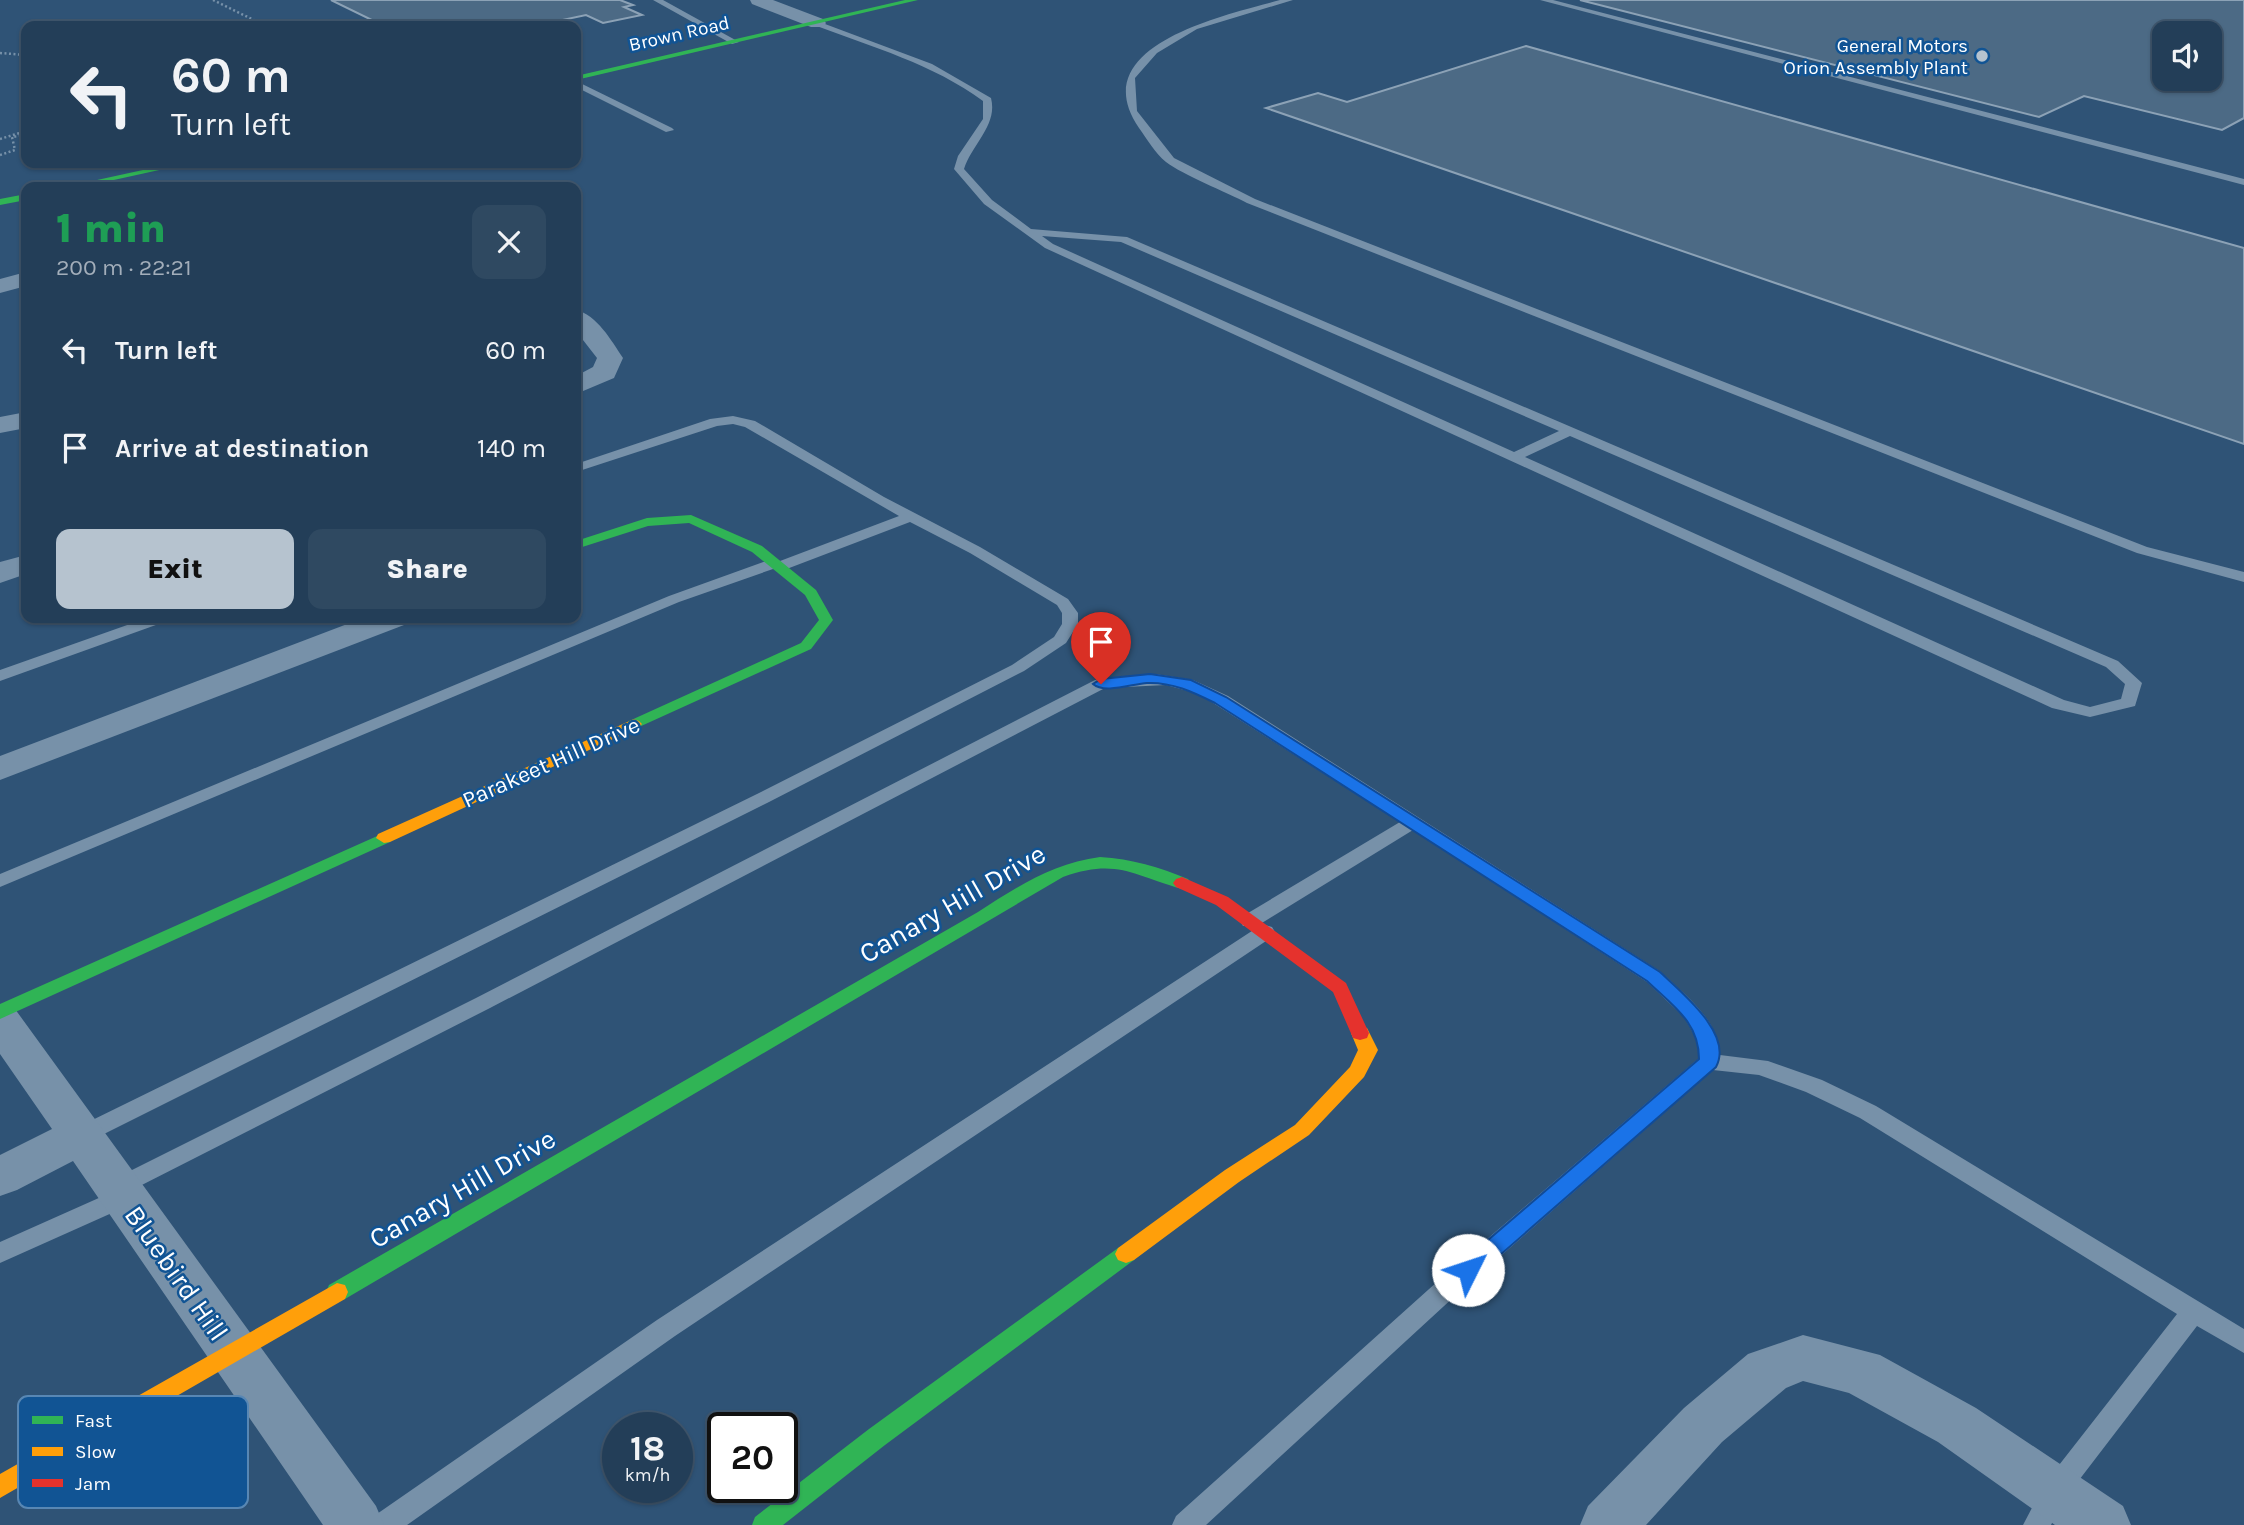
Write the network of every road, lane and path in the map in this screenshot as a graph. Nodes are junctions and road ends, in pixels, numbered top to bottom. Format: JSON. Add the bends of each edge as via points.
{"nodes":[{"id":1,"x":213,"y":0,"type":"edge"},
{"id":2,"x":657,"y":0,"type":"edge"},
{"id":3,"x":758,"y":0,"type":"edge"},
{"id":4,"x":914,"y":0,"type":"edge"},
{"id":5,"x":1289,"y":0,"type":"edge"},
{"id":6,"x":1544,"y":0,"type":"edge"},
{"id":7,"x":256,"y":21,"type":"edge"},
{"id":8,"x":817,"y":23,"type":"junction"},
{"id":9,"x":735,"y":41,"type":"junction"},
{"id":10,"x":0,"y":54,"type":"edge"},
{"id":11,"x":21,"y":55,"type":"edge"},
{"id":12,"x":581,"y":77,"type":"edge"},
{"id":13,"x":581,"y":86,"type":"edge"},
{"id":14,"x":669,"y":130,"type":"dead end"},
{"id":15,"x":21,"y":134,"type":"edge"},
{"id":16,"x":12,"y":137,"type":"junction"},
{"id":17,"x":0,"y":139,"type":"edge"},
{"id":18,"x":0,"y":155,"type":"edge"},
{"id":19,"x":163,"y":168,"type":"edge"},
{"id":20,"x":94,"y":182,"type":"edge"},
{"id":21,"x":2244,"y":182,"type":"edge"},
{"id":22,"x":21,"y":198,"type":"edge"},
{"id":23,"x":0,"y":202,"type":"edge"},
{"id":24,"x":1029,"y":232,"type":"junction"},
{"id":25,"x":21,"y":280,"type":"edge"},
{"id":26,"x":0,"y":286,"type":"edge"},
{"id":27,"x":581,"y":322,"type":"edge"},
{"id":28,"x":581,"y":384,"type":"edge"},
{"id":29,"x":21,"y":421,"type":"edge"},
{"id":30,"x":0,"y":425,"type":"edge"},
{"id":31,"x":1570,"y":431,"type":"junction"},
{"id":32,"x":1514,"y":457,"type":"junction"},
{"id":33,"x":581,"y":466,"type":"edge"},
{"id":34,"x":910,"y":517,"type":"junction"},
{"id":35,"x":581,"y":543,"type":"edge"},
{"id":36,"x":776,"y":565,"type":"junction"},
{"id":37,"x":21,"y":566,"type":"edge"},
{"id":38,"x":0,"y":573,"type":"edge"},
{"id":39,"x":2244,"y":577,"type":"edge"},
{"id":40,"x":147,"y":623,"type":"edge"},
{"id":41,"x":379,"y":623,"type":"edge"},
{"id":42,"x":0,"y":676,"type":"edge"},
{"id":43,"x":0,"y":769,"type":"edge"},
{"id":44,"x":1413,"y":822,"type":"junction"},
{"id":45,"x":0,"y":881,"type":"edge"},
{"id":46,"x":1257,"y":927,"type":"junction"},
{"id":47,"x":0,"y":1012,"type":"edge"},
{"id":48,"x":0,"y":1020,"type":"edge"},
{"id":49,"x":1709,"y":1062,"type":"junction"},
{"id":50,"x":80,"y":1136,"type":"junction"},
{"id":51,"x":0,"y":1177,"type":"edge"},
{"id":52,"x":120,"y":1192,"type":"junction"},
{"id":53,"x":0,"y":1253,"type":"edge"},
{"id":54,"x":2194,"y":1311,"type":"junction"},
{"id":55,"x":2244,"y":1342,"type":"edge"},
{"id":56,"x":233,"y":1352,"type":"junction"},
{"id":57,"x":157,"y":1396,"type":"edge"},
{"id":58,"x":18,"y":1477,"type":"edge"},
{"id":59,"x":0,"y":1487,"type":"edge"},
{"id":60,"x":2046,"y":1508,"type":"edge"},
{"id":61,"x":356,"y":1525,"type":"edge"},
{"id":62,"x":384,"y":1525,"type":"edge"},
{"id":63,"x":764,"y":1525,"type":"edge"},
{"id":64,"x":1186,"y":1525,"type":"edge"},
{"id":65,"x":1608,"y":1525,"type":"edge"},
{"id":66,"x":2103,"y":1525,"type":"edge"}],
"edges":[{"from":1,"to":7,"type":"path"},
{"from":2,"to":9,"type":"lane"},
{"from":3,"to":8,"type":"street"},
{"from":4,"to":8,"type":"street","name":"Brown Road"},
{"from":5,"to":39,"type":"lane","via":[[1194,27],[1154,51],[1131,78],[1132,111],[1170,160],[1251,201],[2129,545]]},
{"from":6,"to":21,"type":"lane"},
{"from":8,"to":9,"type":"street","name":"Brown Road"},
{"from":8,"to":24,"type":"lane","via":[[940,71],[970,85],[988,100],[988,119],[959,169],[968,184]]},
{"from":9,"to":12,"type":"street","name":"Brown Road"},
{"from":10,"to":11,"type":"path"},
{"from":13,"to":14,"type":"lane"},
{"from":15,"to":16,"type":"path"},
{"from":16,"to":17,"type":"path"},
{"from":16,"to":18,"type":"path","via":[[15,150]]},
{"from":19,"to":20,"type":"street"},
{"from":22,"to":23,"type":"street"},
{"from":24,"to":31,"type":"lane","via":[[1123,239]]},
{"from":24,"to":32,"type":"lane","via":[[1049,247]]},
{"from":25,"to":26,"type":"street"},
{"from":27,"to":28,"type":"street","via":[[610,358],[605,372]]},
{"from":29,"to":30,"type":"street"},
{"from":31,"to":32,"type":"lane"},
{"from":31,"to":32,"type":"lane","via":[[2112,664],[2134,683],[2129,702],[2091,712],[2058,704]]},
{"from":33,"to":34,"type":"lane","via":[[691,428],[733,420],[750,424]]},
{"from":34,"to":36,"type":"lane"},
{"from":34,"to":50,"type":"lane","via":[[1063,602],[1070,624],[1060,640],[1018,668],[763,798]]},
{"from":35,"to":36,"type":"street","name":"Parakeet Hill Drive","via":[[647,522],[691,519],[757,548]]},
{"from":36,"to":45,"type":"lane","via":[[674,599]]},
{"from":36,"to":47,"type":"street","name":"Parakeet Hill Drive","via":[[811,593],[826,620],[806,646]]},
{"from":37,"to":38,"type":"street"},
{"from":40,"to":42,"type":"lane"},
{"from":41,"to":43,"type":"street"},
{"from":44,"to":46,"type":"lane"},
{"from":44,"to":49,"type":"lane","via":[[1654,977],[1691,1012],[1709,1040]]},
{"from":44,"to":52,"type":"lane","via":[[1203,690],[1150,679],[1101,684]]},
{"from":46,"to":56,"type":"street","name":"Canary Hill Drive","via":[[1222,901],[1154,870],[1105,860],[1068,867]]},
{"from":46,"to":62,"type":"lane"},
{"from":46,"to":63,"type":"street","name":"Canary Hill Drive","via":[[1340,988],[1368,1050],[1357,1072],[1302,1130],[1231,1176]]},
{"from":48,"to":50,"type":"street","name":"Bluebird Hill"},
{"from":49,"to":54,"type":"lane","via":[[1760,1067],[1868,1112]]},
{"from":49,"to":64,"type":"lane","via":[[1447,1288]]},
{"from":50,"to":51,"type":"street"},
{"from":50,"to":52,"type":"street","name":"Bluebird Hill"},
{"from":52,"to":53,"type":"lane"},
{"from":52,"to":56,"type":"street","name":"Bluebird Hill"},
{"from":54,"to":55,"type":"lane"},
{"from":54,"to":60,"type":"lane"},
{"from":56,"to":57,"type":"street","name":"Canary Hill Drive"},
{"from":56,"to":61,"type":"street","name":"Bluebird Hill"},
{"from":58,"to":59,"type":"street","name":"Canary Hill Drive"},
{"from":60,"to":65,"type":"street","via":[[1957,1425],[1861,1372],[1803,1358],[1766,1371],[1714,1416]]},
{"from":60,"to":66,"type":"street"}]}
